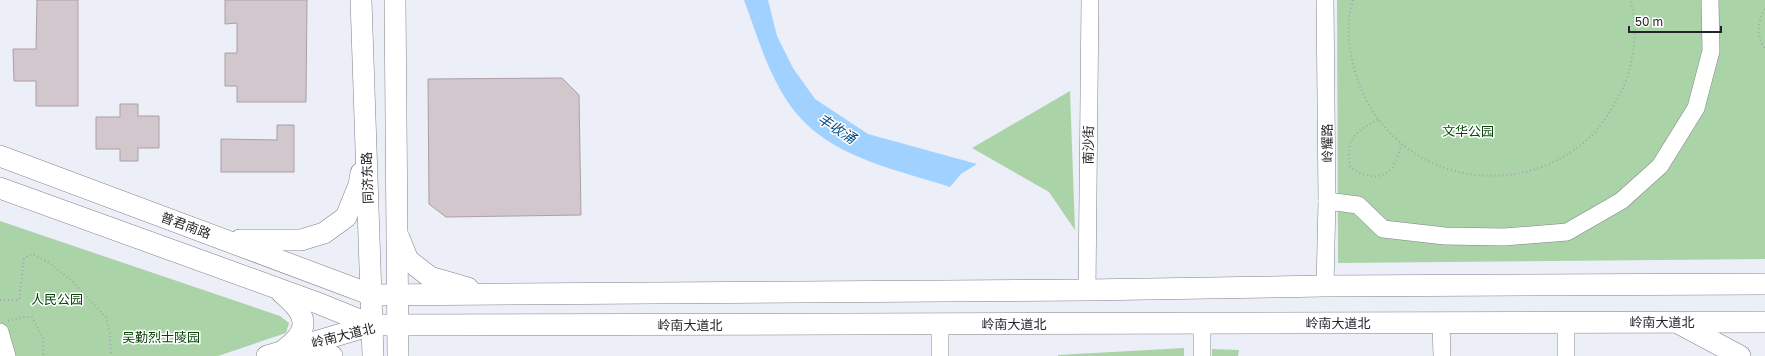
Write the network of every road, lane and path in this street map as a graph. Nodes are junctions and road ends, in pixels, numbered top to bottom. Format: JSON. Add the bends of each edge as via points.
{"nodes":[{"id":1,"x":361,"y":0,"type":"edge"},
{"id":2,"x":395,"y":0,"type":"edge"},
{"id":3,"x":1090,"y":0,"type":"edge"},
{"id":4,"x":1325,"y":0,"type":"edge"},
{"id":5,"x":1353,"y":0,"type":"edge"},
{"id":6,"x":1630,"y":0,"type":"edge"},
{"id":7,"x":1710,"y":0,"type":"edge"},
{"id":8,"x":1765,"y":9,"type":"edge"},
{"id":9,"x":1765,"y":49,"type":"edge"},
{"id":10,"x":1378,"y":120,"type":"junction"},
{"id":11,"x":366,"y":135,"type":"junction"},
{"id":12,"x":1402,"y":144,"type":"junction"},
{"id":13,"x":0,"y":156,"type":"edge"},
{"id":14,"x":0,"y":188,"type":"edge"},
{"id":15,"x":1328,"y":201,"type":"junction"},
{"id":16,"x":398,"y":235,"type":"junction"},
{"id":17,"x":221,"y":239,"type":"junction"},
{"id":18,"x":1765,"y":284,"type":"edge"},
{"id":19,"x":1325,"y":286,"type":"junction"},
{"id":20,"x":278,"y":289,"type":"junction"},
{"id":21,"x":1087,"y":290,"type":"junction"},
{"id":22,"x":846,"y":292,"type":"junction"},
{"id":23,"x":488,"y":294,"type":"junction"},
{"id":24,"x":372,"y":295,"type":"junction"},
{"id":25,"x":398,"y":295,"type":"junction"},
{"id":26,"x":0,"y":300,"type":"edge"},
{"id":27,"x":1566,"y":322,"type":"junction"},
{"id":28,"x":1676,"y":322,"type":"junction"},
{"id":29,"x":1765,"y":322,"type":"edge"},
{"id":30,"x":1441,"y":323,"type":"junction"},
{"id":31,"x":1202,"y":324,"type":"junction"},
{"id":32,"x":372,"y":325,"type":"junction"},
{"id":33,"x":788,"y":325,"type":"junction"},
{"id":34,"x":940,"y":325,"type":"junction"},
{"id":35,"x":398,"y":326,"type":"junction"},
{"id":36,"x":4,"y":327,"type":"edge"},
{"id":37,"x":274,"y":354,"type":"edge"},
{"id":38,"x":7,"y":356,"type":"edge"},
{"id":39,"x":43,"y":356,"type":"edge"},
{"id":40,"x":111,"y":356,"type":"edge"},
{"id":41,"x":332,"y":356,"type":"edge"},
{"id":42,"x":373,"y":356,"type":"edge"},
{"id":43,"x":398,"y":356,"type":"edge"},
{"id":44,"x":940,"y":356,"type":"edge"},
{"id":45,"x":1202,"y":356,"type":"edge"},
{"id":46,"x":1442,"y":356,"type":"edge"},
{"id":47,"x":1566,"y":356,"type":"edge"},
{"id":48,"x":1740,"y":356,"type":"edge"}],
"edges":[{"from":1,"to":11,"type":"main road","name":"同济东路"},
{"from":2,"to":16,"type":"main road"},
{"from":3,"to":21,"type":"street","name":"南沙街"},
{"from":4,"to":15,"type":"street","name":"岭耀路"},
{"from":5,"to":10,"type":"path","via":[[1350,9],[1349,50],[1359,87]]},
{"from":6,"to":12,"type":"path","via":[[1634,44],[1626,81],[1609,116],[1583,144],[1550,164],[1513,175],[1475,176],[1438,166],[1420,158]]},
{"from":7,"to":15,"type":"street","via":[[1711,50],[1696,108],[1660,166],[1622,201],[1567,232],[1504,237],[1445,236],[1383,229],[1358,205]]},
{"from":8,"to":9,"type":"path","via":[[1758,28],[1760,42]]},
{"from":10,"to":12,"type":"path"},
{"from":10,"to":12,"type":"path","via":[[1356,133],[1349,150],[1350,166],[1360,174],[1368,176],[1384,174],[1392,167]]},
{"from":11,"to":17,"type":"main road","via":[[359,185],[346,217],[324,233],[301,240]]},
{"from":11,"to":24,"type":"main road","name":"同济东路"},
{"from":13,"to":17,"type":"main road","name":"普君南路"},
{"from":14,"to":20,"type":"main road"},
{"from":15,"to":19,"type":"street","name":"岭耀路"},
{"from":16,"to":23,"type":"main road","via":[[408,260],[430,277]]},
{"from":16,"to":25,"type":"main road"},
{"from":17,"to":24,"type":"main road","name":"普君南路"},
{"from":18,"to":19,"type":"main road"},
{"from":19,"to":21,"type":"main road"},
{"from":20,"to":32,"type":"main road"},
{"from":20,"to":37,"type":"main road","via":[[296,305],[303,323],[302,331],[296,340]]},
{"from":21,"to":22,"type":"main road"},
{"from":22,"to":23,"type":"main road"},
{"from":22,"to":33,"type":"main road","via":[[826,300],[790,300],[770,304],[771,317]]},
{"from":23,"to":25,"type":"main road"},
{"from":24,"to":25,"type":"main road"},
{"from":24,"to":32,"type":"main road","name":"同济东路"},
{"from":25,"to":35,"type":"main road"},
{"from":26,"to":40,"type":"path","via":[[19,300],[24,258],[33,254],[48,262],[73,282],[106,317]]},
{"from":27,"to":28,"type":"main road","name":"岭南大道北"},
{"from":27,"to":30,"type":"main road","name":"岭南大道北"},
{"from":27,"to":47,"type":"street"},
{"from":28,"to":29,"type":"main road","name":"岭南大道北"},
{"from":28,"to":48,"type":"main road"},
{"from":30,"to":31,"type":"main road","name":"岭南大道北"},
{"from":30,"to":46,"type":"street"},
{"from":31,"to":34,"type":"main road","name":"岭南大道北"},
{"from":31,"to":45,"type":"street"},
{"from":32,"to":35,"type":"main road","name":"岭南大道北"},
{"from":32,"to":37,"type":"main road","name":"岭南大道北"},
{"from":32,"to":42,"type":"main road","name":"同济东路"},
{"from":33,"to":34,"type":"main road","name":"岭南大道北"},
{"from":33,"to":35,"type":"main road","name":"岭南大道北"},
{"from":34,"to":44,"type":"street"},
{"from":35,"to":43,"type":"main road"},
{"from":36,"to":38,"type":"street"},
{"from":36,"to":39,"type":"path","via":[[22,317],[32,317],[43,338]]},
{"from":37,"to":41,"type":"main road","via":[[317,351]]}]}
